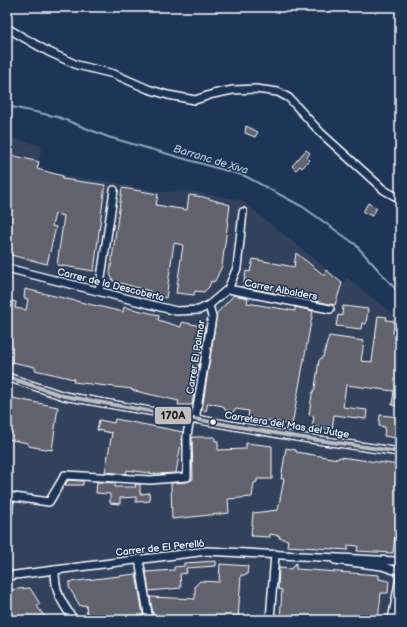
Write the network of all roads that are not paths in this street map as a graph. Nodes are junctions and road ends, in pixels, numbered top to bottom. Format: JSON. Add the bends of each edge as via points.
{"nodes":[{"id":1,"x":7,"y":28,"type":"edge"},
{"id":2,"x":114,"y":190,"type":"dead end"},
{"id":3,"x":400,"y":199,"type":"edge"},
{"id":4,"x":242,"y":212,"type":"dead end"},
{"id":5,"x":7,"y":268,"type":"edge"},
{"id":6,"x":228,"y":289,"type":"junction"},
{"id":7,"x":99,"y":291,"type":"junction"},
{"id":8,"x":209,"y":305,"type":"junction"},
{"id":9,"x":330,"y":309,"type":"dead end"},
{"id":10,"x":7,"y":377,"type":"edge"},
{"id":11,"x":192,"y":419,"type":"junction"},
{"id":12,"x":400,"y":452,"type":"edge"},
{"id":13,"x":7,"y":496,"type":"edge"},
{"id":14,"x":275,"y":554,"type":"junction"},
{"id":15,"x":317,"y":556,"type":"junction"},
{"id":16,"x":139,"y":558,"type":"junction"},
{"id":17,"x":398,"y":559,"type":"edge"},
{"id":18,"x":55,"y":570,"type":"junction"},
{"id":19,"x":394,"y":570,"type":"junction"},
{"id":20,"x":7,"y":576,"type":"edge"},
{"id":21,"x":400,"y":576,"type":"edge"},
{"id":22,"x":72,"y":619,"type":"edge"},
{"id":23,"x":149,"y":620,"type":"edge"},
{"id":24,"x":270,"y":620,"type":"edge"},
{"id":25,"x":392,"y":620,"type":"edge"}],
"edges":[{"from":1,"to":3,"type":"street","via":[[47,52],[77,65],[114,74],[168,95],[195,100],[233,90],[256,89],[278,92],[289,98],[321,134],[384,190]]},
{"from":2,"to":7,"type":"street"},
{"from":4,"to":6,"type":"street","via":[[237,268]]},
{"from":5,"to":7,"type":"street","name":"Carrer de la Descoberta"},
{"from":6,"to":8,"type":"street"},
{"from":6,"to":9,"type":"street","name":"Carrer Albalders"},
{"from":7,"to":8,"type":"street","name":"Carrer de la Descoberta","via":[[176,311],[191,311]]},
{"from":8,"to":11,"type":"street","name":"Carrer El Palmar","via":[[212,317]]},
{"from":10,"to":11,"type":"street","name":"Carretera del Mas del Jutge","via":[[61,396]]},
{"from":11,"to":12,"type":"street","name":"Carretera del Mas del Jutge"},
{"from":11,"to":13,"type":"street","name":"Carrer El Palmar","via":[[188,435],[187,477],[143,480],[65,475],[49,502]]},
{"from":14,"to":15,"type":"street","name":"Carrer de El Perelló"},
{"from":14,"to":16,"type":"street","name":"Carrer de El Perelló","via":[[207,551]]},
{"from":14,"to":24,"type":"street"},
{"from":15,"to":17,"type":"street","name":"Carrer de El Perelló"},
{"from":15,"to":19,"type":"street","name":"Carrer de El Perelló"},
{"from":16,"to":18,"type":"street","name":"Carrer de El Perelló"},
{"from":16,"to":23,"type":"street"},
{"from":17,"to":19,"type":"street"},
{"from":18,"to":20,"type":"street","name":"Carrer de El Perelló"},
{"from":18,"to":22,"type":"street","via":[[55,588]]},
{"from":19,"to":21,"type":"street"},
{"from":21,"to":25,"type":"street"}]}
